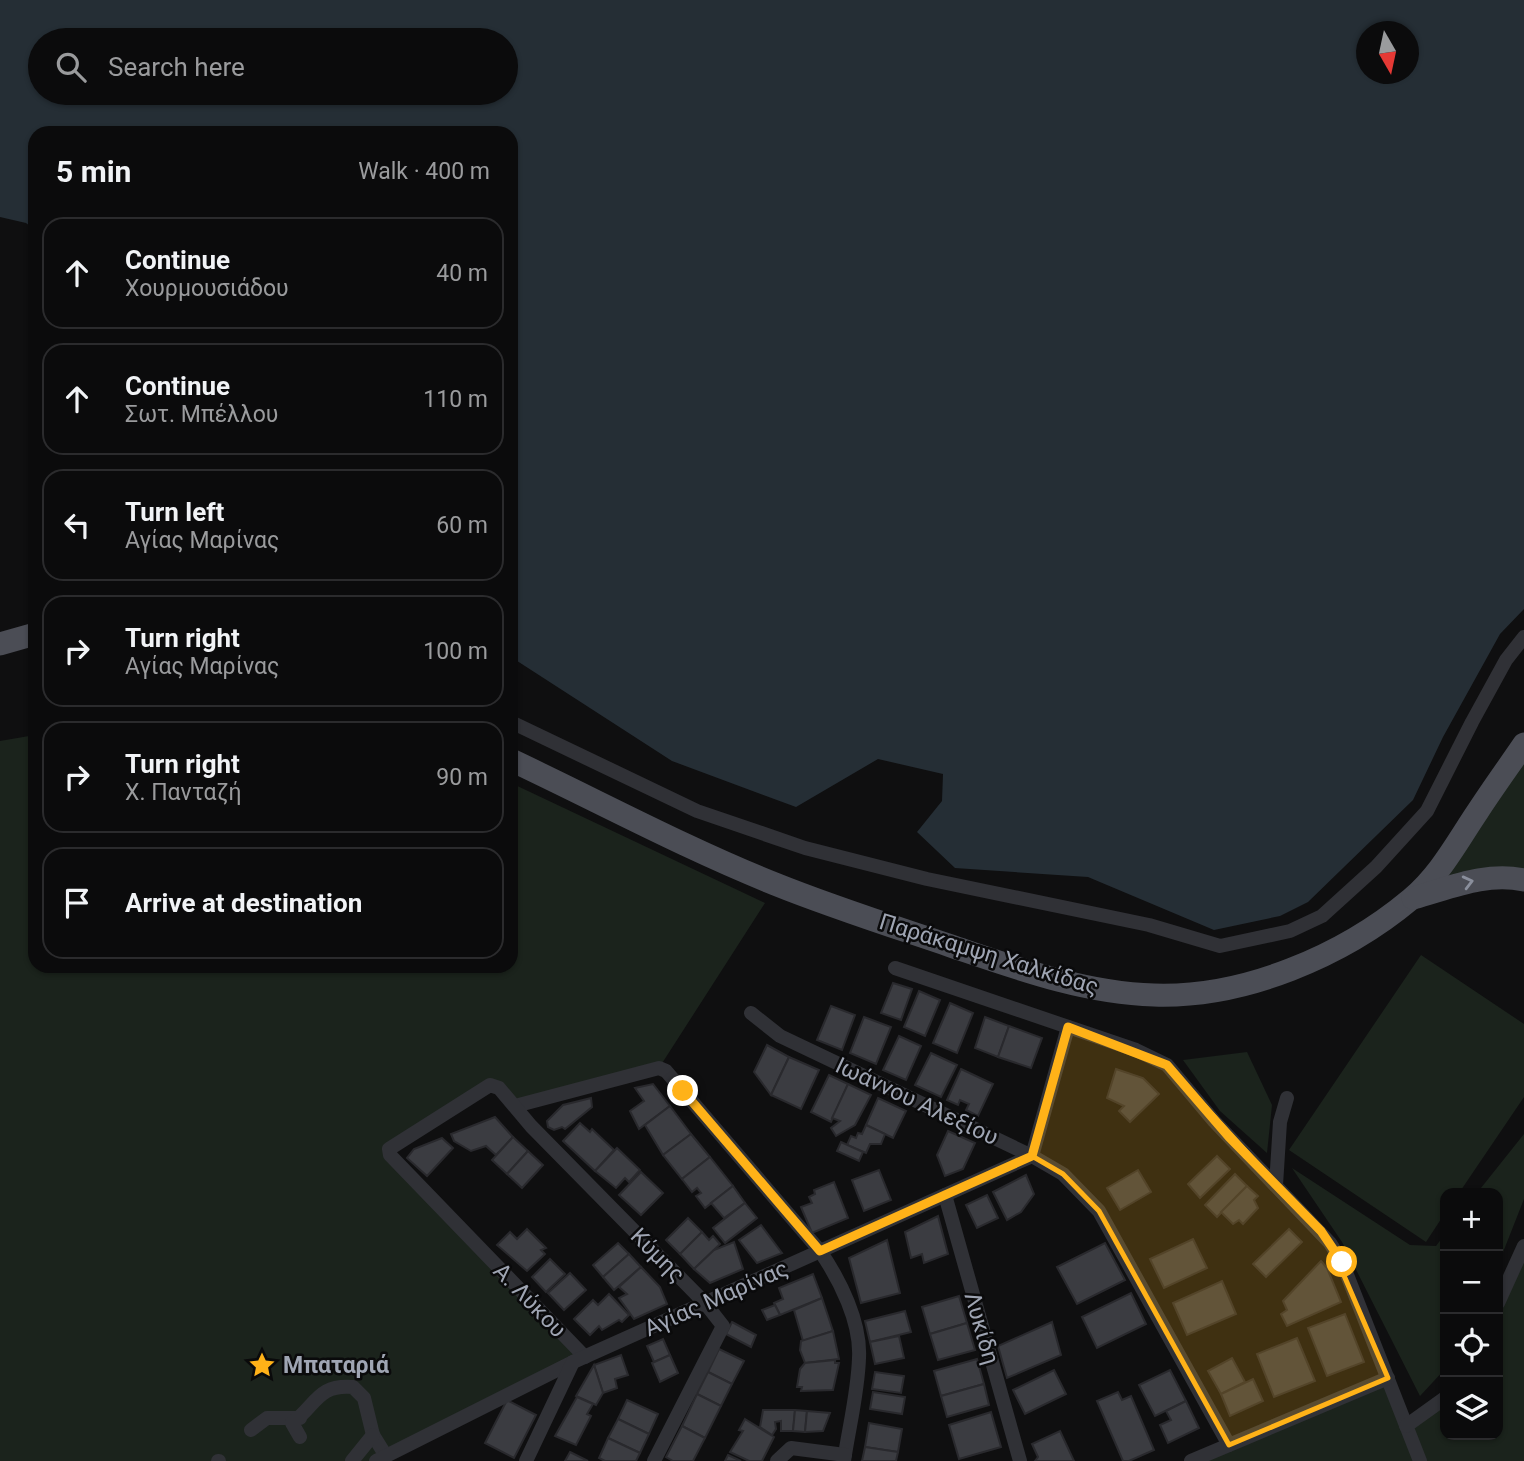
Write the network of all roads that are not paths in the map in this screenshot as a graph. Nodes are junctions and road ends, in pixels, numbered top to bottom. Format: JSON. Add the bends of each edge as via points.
{"nodes":[{"id":1,"x":28,"y":636,"type":"edge"},
{"id":2,"x":1524,"y":637,"type":"edge"},
{"id":3,"x":0,"y":644,"type":"edge"},
{"id":4,"x":518,"y":725,"type":"edge"},
{"id":5,"x":1524,"y":744,"type":"edge"},
{"id":6,"x":518,"y":763,"type":"edge"},
{"id":7,"x":1524,"y":880,"type":"edge"},
{"id":8,"x":1413,"y":898,"type":"junction"},
{"id":9,"x":894,"y":968,"type":"dead end"},
{"id":10,"x":751,"y":1013,"type":"dead end"},
{"id":11,"x":1068,"y":1027,"type":"junction"},
{"id":12,"x":1287,"y":1098,"type":"dead end"},
{"id":13,"x":515,"y":1106,"type":"junction"},
{"id":14,"x":390,"y":1155,"type":"joint"},
{"id":15,"x":1032,"y":1156,"type":"junction"},
{"id":16,"x":1276,"y":1185,"type":"junction"},
{"id":17,"x":945,"y":1195,"type":"junction"},
{"id":18,"x":1524,"y":1246,"type":"edge"},
{"id":19,"x":820,"y":1251,"type":"junction"},
{"id":20,"x":1503,"y":1292,"type":"edge"},
{"id":21,"x":705,"y":1303,"type":"junction"},
{"id":22,"x":579,"y":1360,"type":"junction"},
{"id":23,"x":1388,"y":1378,"type":"junction"},
{"id":24,"x":1440,"y":1402,"type":"edge"},
{"id":25,"x":300,"y":1418,"type":"junction"},
{"id":26,"x":1406,"y":1426,"type":"junction"},
{"id":27,"x":251,"y":1430,"type":"dead end"},
{"id":28,"x":373,"y":1435,"type":"junction"},
{"id":29,"x":300,"y":1437,"type":"dead end"},
{"id":30,"x":1230,"y":1445,"type":"junction"},
{"id":31,"x":844,"y":1458,"type":"edge"},
{"id":32,"x":381,"y":1459,"type":"edge"},
{"id":33,"x":352,"y":1461,"type":"edge"},
{"id":34,"x":526,"y":1461,"type":"edge"},
{"id":35,"x":654,"y":1461,"type":"edge"},
{"id":36,"x":777,"y":1461,"type":"edge"},
{"id":37,"x":1020,"y":1461,"type":"edge"},
{"id":38,"x":1191,"y":1461,"type":"edge"},
{"id":39,"x":1420,"y":1461,"type":"edge"}],
"edges":[{"from":1,"to":3,"type":"main road"},
{"from":2,"to":4,"type":"street","via":[[1483,701],[1427,811],[1376,867],[1322,916],[1290,931],[1220,946],[1149,925],[927,879],[805,848],[697,811]]},
{"from":5,"to":8,"type":"main road","name":"Παράκαμψη Χαλκίδας","via":[[1450,855]]},
{"from":6,"to":8,"type":"main road","name":"Παράκαμψη Χαλκίδας","via":[[784,888],[994,960],[1119,992],[1194,994],[1259,979],[1337,947]]},
{"from":8,"to":7,"type":"main road","one_way":true,"via":[[1487,878]]},
{"from":9,"to":11,"type":"street"},
{"from":10,"to":15,"type":"street","name":"Ιωάννου Αλεξίου","via":[[780,1036]]},
{"from":11,"to":15,"type":"street"},
{"from":11,"to":16,"type":"street","via":[[1167,1065]]},
{"from":12,"to":16,"type":"street","via":[[1280,1122]]},
{"from":13,"to":14,"type":"street","name":"Κύμης","via":[[490,1085],[389,1149]]},
{"from":13,"to":19,"type":"street","via":[[659,1068],[666,1071]]},
{"from":13,"to":21,"type":"street","name":"Κύμης"},
{"from":14,"to":22,"type":"street","name":"Α. Λύκου"},
{"from":15,"to":17,"type":"street","name":"Αγίας Μαρίνας"},
{"from":15,"to":30,"type":"street","name":"Ιωάννου Αλεξίου","via":[[1063,1174],[1099,1211]]},
{"from":16,"to":23,"type":"street","via":[[1321,1231],[1342,1262]]},
{"from":17,"to":19,"type":"street","name":"Αγίας Μαρίνας"},
{"from":17,"to":37,"type":"street","name":"Λυκίδη"},
{"from":18,"to":20,"type":"street"},
{"from":19,"to":21,"type":"street","name":"Αγίας Μαρίνας"},
{"from":19,"to":31,"type":"street","via":[[848,1306],[860,1356]]},
{"from":21,"to":22,"type":"street","name":"Αγίας Μαρίνας"},
{"from":21,"to":35,"type":"street","name":"Κύμης","via":[[723,1326]]},
{"from":22,"to":32,"type":"street","name":"Αγίας Μαρίνας"},
{"from":22,"to":34,"type":"street","name":"Α. Λύκου"},
{"from":23,"to":26,"type":"street"},
{"from":23,"to":30,"type":"street"},
{"from":24,"to":26,"type":"street"},
{"from":25,"to":27,"type":"street","via":[[267,1419]]},
{"from":25,"to":28,"type":"street","via":[[326,1390],[338,1385],[353,1387],[364,1398]]},
{"from":25,"to":29,"type":"street","via":[[292,1423]]},
{"from":26,"to":39,"type":"street"},
{"from":28,"to":32,"type":"street"},
{"from":28,"to":33,"type":"street"},
{"from":30,"to":38,"type":"street"},
{"from":31,"to":36,"type":"street","via":[[790,1448]]}]}
